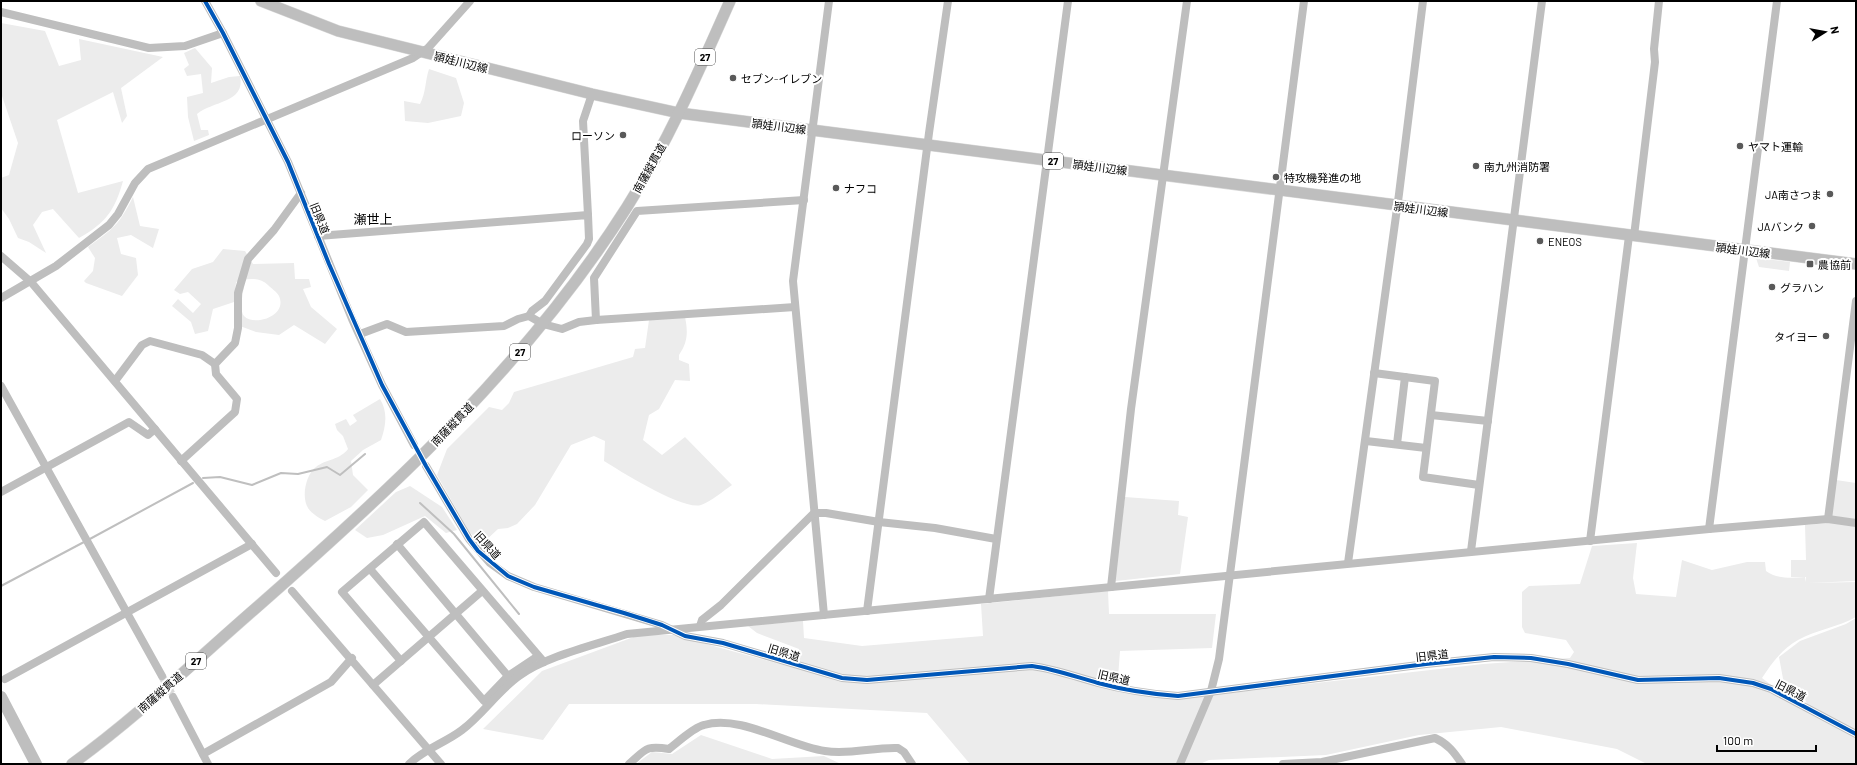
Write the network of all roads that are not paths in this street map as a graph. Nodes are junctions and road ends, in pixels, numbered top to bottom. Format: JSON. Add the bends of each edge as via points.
{"nodes":[{"id":1,"x":205,"y":1,"type":"edge"},
{"id":2,"x":261,"y":1,"type":"edge"},
{"id":3,"x":470,"y":1,"type":"edge"},
{"id":4,"x":730,"y":1,"type":"edge"},
{"id":5,"x":829,"y":1,"type":"edge"},
{"id":6,"x":948,"y":1,"type":"edge"},
{"id":7,"x":1068,"y":1,"type":"edge"},
{"id":8,"x":1186,"y":1,"type":"edge"},
{"id":9,"x":1304,"y":1,"type":"edge"},
{"id":10,"x":1423,"y":1,"type":"edge"},
{"id":11,"x":1542,"y":1,"type":"edge"},
{"id":12,"x":1659,"y":1,"type":"edge"},
{"id":13,"x":1777,"y":1,"type":"edge"},
{"id":14,"x":1,"y":12,"type":"edge"},
{"id":15,"x":223,"y":33,"type":"junction"},
{"id":16,"x":423,"y":53,"type":"junction"},
{"id":17,"x":592,"y":94,"type":"junction"},
{"id":18,"x":679,"y":113,"type":"junction"},
{"id":19,"x":267,"y":118,"type":"junction"},
{"id":20,"x":813,"y":130,"type":"junction"},
{"id":21,"x":928,"y":145,"type":"junction"},
{"id":22,"x":1046,"y":160,"type":"junction"},
{"id":23,"x":1164,"y":175,"type":"junction"},
{"id":24,"x":1280,"y":189,"type":"junction"},
{"id":25,"x":301,"y":193,"type":"junction"},
{"id":26,"x":804,"y":200,"type":"junction"},
{"id":27,"x":1397,"y":206,"type":"junction"},
{"id":28,"x":588,"y":215,"type":"junction"},
{"id":29,"x":1514,"y":220,"type":"junction"},
{"id":30,"x":318,"y":236,"type":"junction"},
{"id":31,"x":1631,"y":236,"type":"junction"},
{"id":32,"x":1745,"y":250,"type":"junction"},
{"id":33,"x":1,"y":256,"type":"edge"},
{"id":34,"x":1856,"y":264,"type":"edge"},
{"id":35,"x":30,"y":282,"type":"junction"},
{"id":36,"x":1,"y":298,"type":"edge"},
{"id":37,"x":1856,"y":301,"type":"edge"},
{"id":38,"x":795,"y":307,"type":"junction"},
{"id":39,"x":529,"y":316,"type":"junction"},
{"id":40,"x":596,"y":320,"type":"junction"},
{"id":41,"x":543,"y":324,"type":"junction"},
{"id":42,"x":360,"y":334,"type":"junction"},
{"id":43,"x":215,"y":364,"type":"junction"},
{"id":44,"x":1374,"y":373,"type":"junction"},
{"id":45,"x":1405,"y":377,"type":"junction"},
{"id":46,"x":115,"y":381,"type":"junction"},
{"id":47,"x":1,"y":386,"type":"edge"},
{"id":48,"x":1431,"y":415,"type":"junction"},
{"id":49,"x":1488,"y":421,"type":"junction"},
{"id":50,"x":155,"y":429,"type":"junction"},
{"id":51,"x":1366,"y":441,"type":"junction"},
{"id":52,"x":1397,"y":444,"type":"junction"},
{"id":53,"x":414,"y":445,"type":"dead end"},
{"id":54,"x":1426,"y":448,"type":"junction"},
{"id":55,"x":181,"y":461,"type":"junction"},
{"id":56,"x":426,"y":466,"type":"dead end"},
{"id":57,"x":46,"y":467,"type":"junction"},
{"id":58,"x":1480,"y":485,"type":"junction"},
{"id":59,"x":1,"y":492,"type":"edge"},
{"id":60,"x":814,"y":513,"type":"junction"},
{"id":61,"x":1828,"y":519,"type":"junction"},
{"id":62,"x":879,"y":522,"type":"junction"},
{"id":63,"x":1856,"y":523,"type":"edge"},
{"id":64,"x":1709,"y":529,"type":"junction"},
{"id":65,"x":996,"y":539,"type":"junction"},
{"id":66,"x":1590,"y":541,"type":"junction"},
{"id":67,"x":252,"y":544,"type":"junction"},
{"id":68,"x":397,"y":544,"type":"junction"},
{"id":69,"x":1471,"y":551,"type":"junction"},
{"id":70,"x":1348,"y":564,"type":"junction"},
{"id":71,"x":370,"y":568,"type":"junction"},
{"id":72,"x":276,"y":573,"type":"dead end"},
{"id":73,"x":1229,"y":575,"type":"junction"},
{"id":74,"x":1111,"y":586,"type":"junction"},
{"id":75,"x":292,"y":591,"type":"dead end"},
{"id":76,"x":482,"y":591,"type":"junction"},
{"id":77,"x":989,"y":599,"type":"junction"},
{"id":78,"x":867,"y":611,"type":"junction"},
{"id":79,"x":126,"y":613,"type":"junction"},
{"id":80,"x":456,"y":614,"type":"junction"},
{"id":81,"x":824,"y":616,"type":"junction"},
{"id":82,"x":700,"y":626,"type":"junction"},
{"id":83,"x":672,"y":630,"type":"junction"},
{"id":84,"x":429,"y":637,"type":"junction"},
{"id":85,"x":538,"y":656,"type":"junction"},
{"id":86,"x":352,"y":658,"type":"junction"},
{"id":87,"x":401,"y":661,"type":"junction"},
{"id":88,"x":544,"y":662,"type":"junction"},
{"id":89,"x":162,"y":676,"type":"tunnel mouth"},
{"id":90,"x":508,"y":676,"type":"junction"},
{"id":91,"x":5,"y":679,"type":"dead end"},
{"id":92,"x":374,"y":685,"type":"junction"},
{"id":93,"x":1211,"y":691,"type":"junction"},
{"id":94,"x":173,"y":697,"type":"tunnel mouth"},
{"id":95,"x":1856,"y":734,"type":"edge"},
{"id":96,"x":428,"y":749,"type":"junction"},
{"id":97,"x":203,"y":754,"type":"junction"},
{"id":98,"x":73,"y":763,"type":"edge"},
{"id":99,"x":208,"y":764,"type":"edge"},
{"id":100,"x":408,"y":764,"type":"edge"},
{"id":101,"x":441,"y":764,"type":"edge"},
{"id":102,"x":629,"y":764,"type":"edge"},
{"id":103,"x":912,"y":764,"type":"edge"},
{"id":104,"x":1180,"y":764,"type":"edge"},
{"id":105,"x":1282,"y":764,"type":"edge"},
{"id":106,"x":1462,"y":764,"type":"edge"}],
"edges":[{"from":1,"to":15,"type":"street","name":"旧県道"},
{"from":2,"to":16,"type":"main road","name":"頴娃川辺線","number":"27","via":[[338,31]]},
{"from":3,"to":16,"type":"street"},
{"from":4,"to":18,"type":"main road","name":"南薩縦貫道","number":"27"},
{"from":5,"to":20,"type":"street"},
{"from":6,"to":21,"type":"street"},
{"from":7,"to":22,"type":"street"},
{"from":8,"to":23,"type":"street"},
{"from":9,"to":24,"type":"street"},
{"from":10,"to":27,"type":"street"},
{"from":11,"to":29,"type":"street"},
{"from":12,"to":31,"type":"street","via":[[1655,62]]},
{"from":13,"to":32,"type":"street"},
{"from":14,"to":15,"type":"street","via":[[149,48],[185,46]]},
{"from":15,"to":19,"type":"street","name":"旧県道"},
{"from":16,"to":17,"type":"main road","name":"頴娃川辺線","number":"27"},
{"from":16,"to":19,"type":"street"},
{"from":17,"to":18,"type":"main road","name":"頴娃川辺線","number":"27"},
{"from":17,"to":28,"type":"street","via":[[583,121]]},
{"from":18,"to":20,"type":"main road","name":"頴娃川辺線","number":"27"},
{"from":18,"to":41,"type":"main road","name":"南薩縦貫道","number":"27","via":[[627,207]]},
{"from":19,"to":25,"type":"street","name":"旧県道"},
{"from":19,"to":35,"type":"street","via":[[148,169],[135,183],[109,225],[56,266]]},
{"from":20,"to":21,"type":"main road","name":"頴娃川辺線","number":"27"},
{"from":20,"to":26,"type":"street"},
{"from":21,"to":22,"type":"main road","name":"頴娃川辺線","number":"27"},
{"from":21,"to":62,"type":"street"},
{"from":22,"to":23,"type":"main road","name":"頴娃川辺線","number":"27"},
{"from":22,"to":65,"type":"street"},
{"from":23,"to":24,"type":"main road","name":"頴娃川辺線","number":"27"},
{"from":23,"to":74,"type":"street","via":[[1131,409]]},
{"from":24,"to":27,"type":"main road","name":"頴娃川辺線","number":"27"},
{"from":24,"to":73,"type":"street"},
{"from":25,"to":30,"type":"street","name":"旧県道"},
{"from":25,"to":43,"type":"street","via":[[274,230],[248,259],[238,293],[238,328],[235,343]]},
{"from":26,"to":38,"type":"street","via":[[793,281]]},
{"from":26,"to":40,"type":"street","via":[[638,211],[594,278]]},
{"from":27,"to":29,"type":"main road","name":"頴娃川辺線","number":"27"},
{"from":27,"to":44,"type":"street"},
{"from":28,"to":30,"type":"street"},
{"from":28,"to":39,"type":"street","via":[[588,244],[545,301]]},
{"from":29,"to":31,"type":"main road","name":"頴娃川辺線","number":"27"},
{"from":29,"to":49,"type":"street"},
{"from":30,"to":42,"type":"street","name":"旧県道"},
{"from":31,"to":32,"type":"main road","name":"頴娃川辺線","number":"27"},
{"from":31,"to":66,"type":"street"},
{"from":32,"to":34,"type":"main road","name":"頴娃川辺線","number":"27"},
{"from":32,"to":64,"type":"street"},
{"from":33,"to":35,"type":"street"},
{"from":35,"to":36,"type":"street"},
{"from":35,"to":46,"type":"street"},
{"from":37,"to":61,"type":"street"},
{"from":38,"to":40,"type":"street"},
{"from":38,"to":60,"type":"street"},
{"from":39,"to":41,"type":"street"},
{"from":39,"to":42,"type":"street","via":[[504,326],[406,332],[387,324]]},
{"from":40,"to":41,"type":"street","via":[[579,322],[562,329]]},
{"from":41,"to":98,"type":"main road","name":"南薩縦貫道","number":"27","via":[[437,441],[322,550],[158,694]]},
{"from":42,"to":53,"type":"street","name":"旧県道","via":[[382,385]]},
{"from":43,"to":46,"type":"street","via":[[202,355],[150,341],[142,344]]},
{"from":43,"to":55,"type":"street","via":[[216,374],[237,399],[236,412]]},
{"from":44,"to":45,"type":"street"},
{"from":44,"to":51,"type":"street"},
{"from":45,"to":48,"type":"street","via":[[1435,381]]},
{"from":45,"to":52,"type":"street"},
{"from":46,"to":50,"type":"street"},
{"from":47,"to":57,"type":"street"},
{"from":48,"to":49,"type":"street"},
{"from":48,"to":54,"type":"street"},
{"from":49,"to":58,"type":"street"},
{"from":50,"to":55,"type":"street"},
{"from":50,"to":57,"type":"street","via":[[148,435],[129,422]]},
{"from":51,"to":52,"type":"street"},
{"from":51,"to":70,"type":"street"},
{"from":52,"to":54,"type":"street"},
{"from":54,"to":58,"type":"street","via":[[1423,477]]},
{"from":55,"to":67,"type":"street"},
{"from":56,"to":83,"type":"street","name":"旧県道","via":[[469,539],[490,563],[508,576],[534,587],[624,612]]},
{"from":57,"to":59,"type":"street"},
{"from":57,"to":79,"type":"street"},
{"from":58,"to":69,"type":"street"},
{"from":60,"to":62,"type":"street"},
{"from":60,"to":81,"type":"street"},
{"from":60,"to":82,"type":"street","via":[[702,620]]},
{"from":61,"to":63,"type":"street"},
{"from":61,"to":64,"type":"street"},
{"from":62,"to":65,"type":"street","via":[[935,528]]},
{"from":62,"to":78,"type":"street"},
{"from":64,"to":66,"type":"street"},
{"from":65,"to":77,"type":"street"},
{"from":66,"to":69,"type":"street"},
{"from":67,"to":72,"type":"street"},
{"from":67,"to":79,"type":"street"},
{"from":68,"to":71,"type":"street"},
{"from":68,"to":76,"type":"street","via":[[424,522]]},
{"from":68,"to":80,"type":"street"},
{"from":69,"to":70,"type":"street"},
{"from":70,"to":73,"type":"street"},
{"from":71,"to":84,"type":"street"},
{"from":71,"to":87,"type":"street","via":[[342,592]]},
{"from":73,"to":74,"type":"street"},
{"from":73,"to":93,"type":"street","via":[[1219,659]]},
{"from":74,"to":77,"type":"street"},
{"from":75,"to":86,"type":"street"},
{"from":76,"to":80,"type":"street"},
{"from":76,"to":85,"type":"street"},
{"from":77,"to":78,"type":"street"},
{"from":78,"to":81,"type":"street"},
{"from":79,"to":89,"type":"street"},
{"from":79,"to":91,"type":"street"},
{"from":80,"to":84,"type":"street"},
{"from":80,"to":90,"type":"street"},
{"from":81,"to":82,"type":"street"},
{"from":82,"to":83,"type":"street"},
{"from":83,"to":88,"type":"street","via":[[627,634]]},
{"from":83,"to":93,"type":"street","name":"旧県道","via":[[685,636],[723,643],[842,678],[868,680],[1032,666],[1149,694],[1178,696]]},
{"from":84,"to":87,"type":"street"},
{"from":84,"to":90,"type":"street","via":[[484,701]]},
{"from":85,"to":88,"type":"street"},
{"from":85,"to":90,"type":"street"},
{"from":86,"to":92,"type":"street"},
{"from":86,"to":97,"type":"street","via":[[331,682]]},
{"from":87,"to":92,"type":"street"},
{"from":88,"to":96,"type":"street","via":[[520,675],[463,729]]},
{"from":92,"to":96,"type":"street"},
{"from":93,"to":95,"type":"street","name":"旧県道","via":[[1434,664],[1494,658],[1530,658],[1638,680],[1719,678],[1753,683],[1771,689]]},
{"from":93,"to":104,"type":"street"},
{"from":94,"to":97,"type":"street"},
{"from":96,"to":100,"type":"street"},
{"from":96,"to":101,"type":"street"},
{"from":97,"to":99,"type":"street"},
{"from":102,"to":103,"type":"street","via":[[646,749],[653,746],[669,749],[702,725],[719,722],[756,730],[823,751],[864,752],[898,748]]},
{"from":105,"to":106,"type":"street","via":[[1322,762],[1434,738],[1451,748]]}]}
